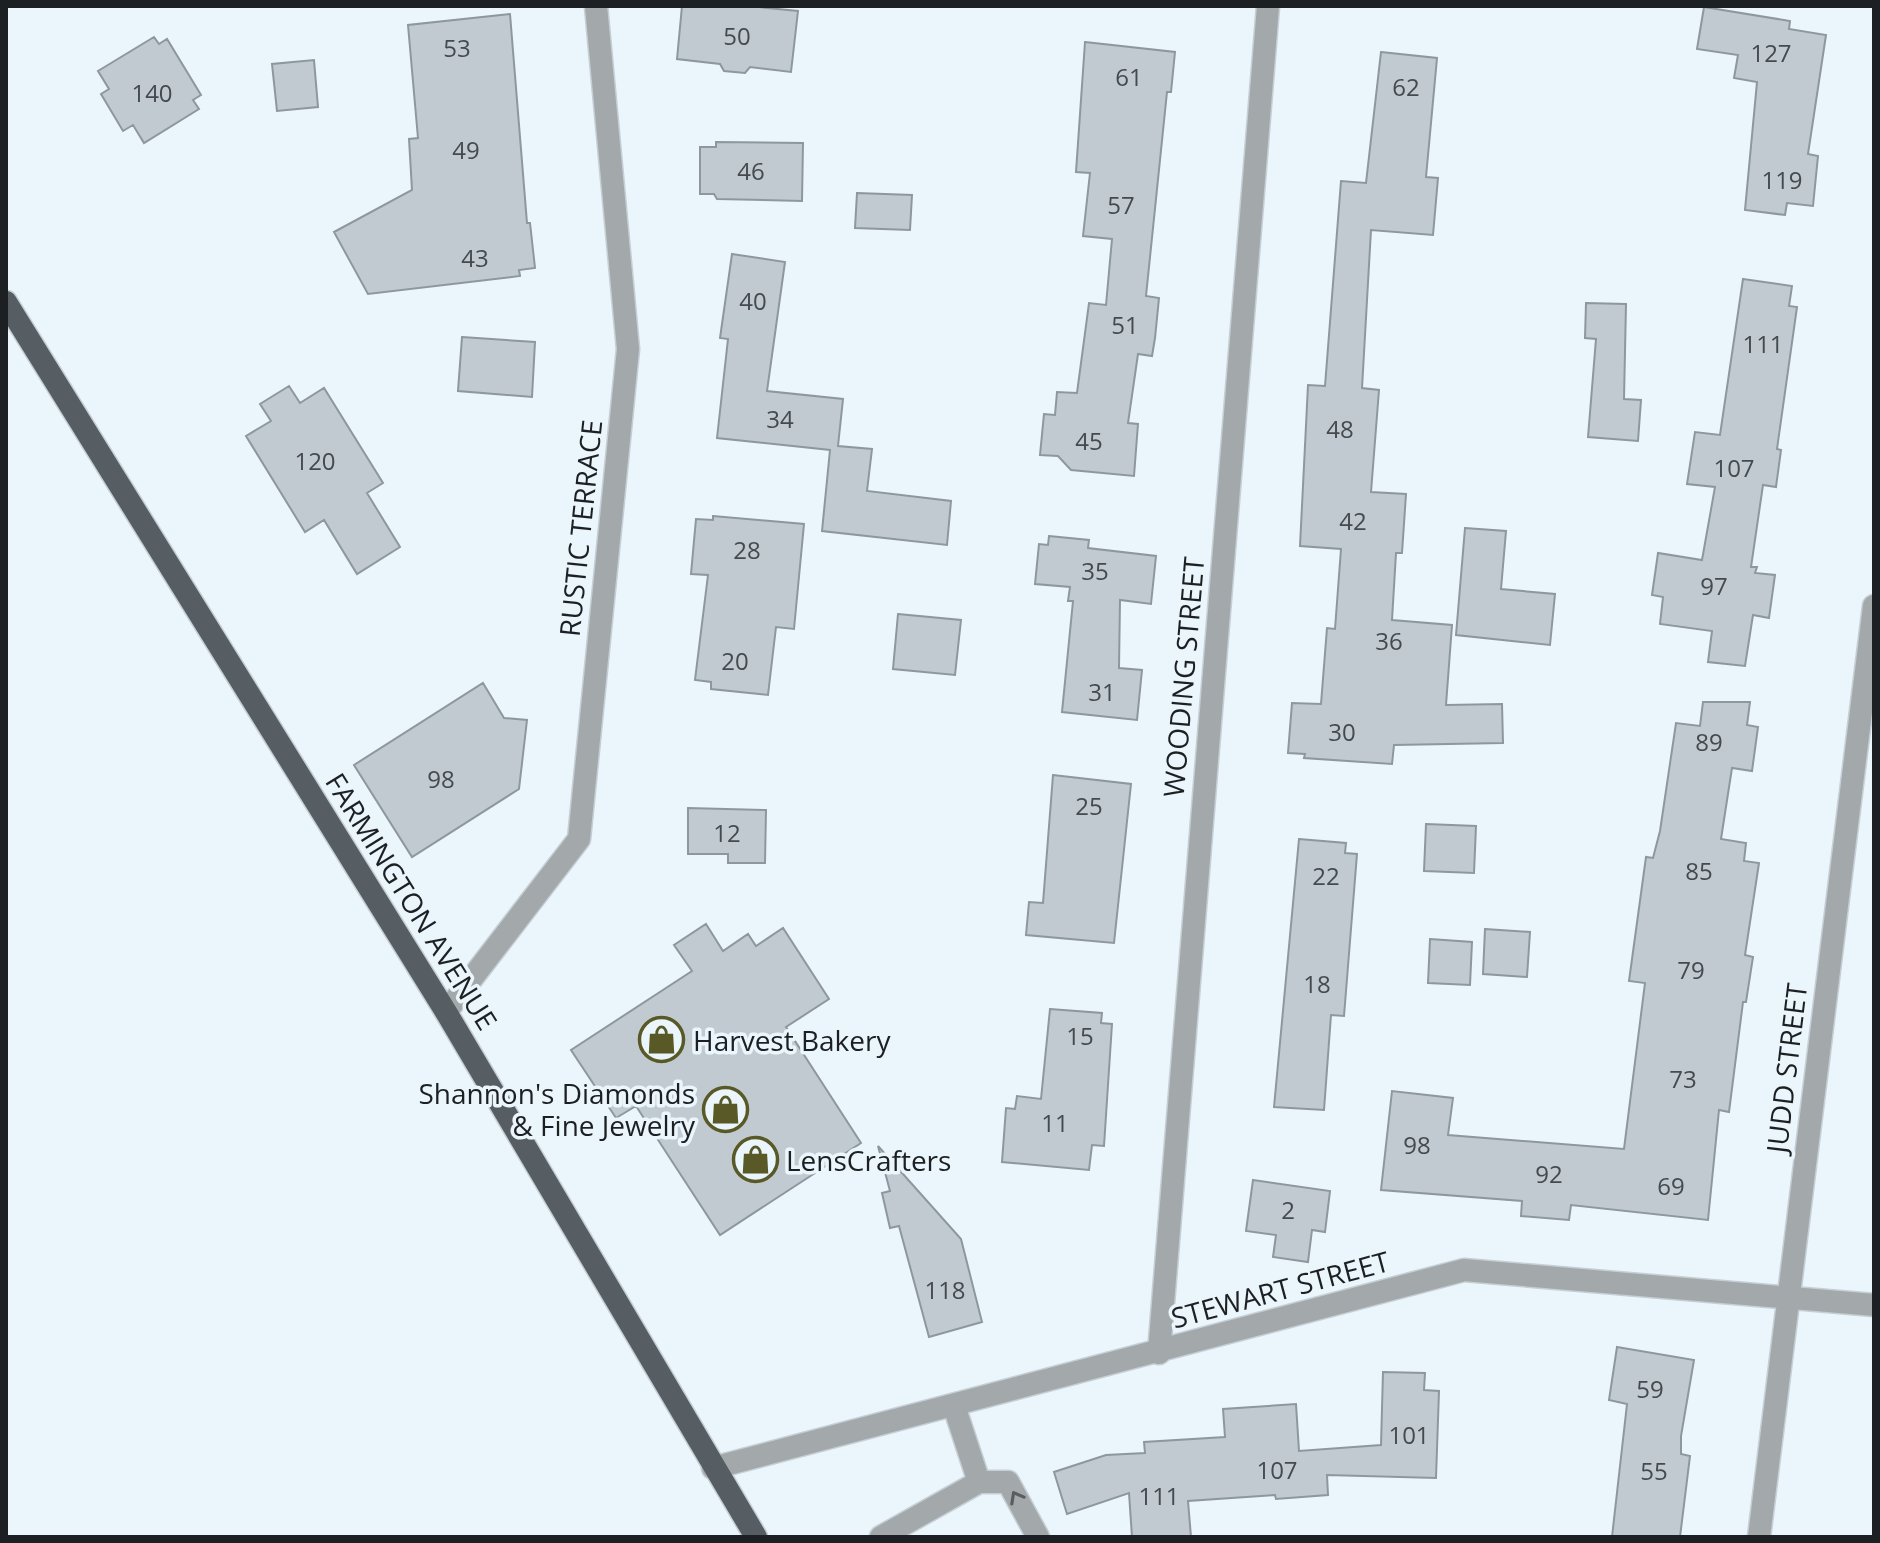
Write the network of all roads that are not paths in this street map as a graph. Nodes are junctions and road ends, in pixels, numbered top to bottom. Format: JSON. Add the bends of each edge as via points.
{"nodes":[{"id":1,"x":596,"y":6,"type":"edge"},
{"id":2,"x":1268,"y":6,"type":"edge"},
{"id":3,"x":6,"y":302,"type":"edge"},
{"id":4,"x":1874,"y":606,"type":"edge"},
{"id":5,"x":446,"y":1012,"type":"junction"},
{"id":6,"x":1787,"y":1298,"type":"junction"},
{"id":7,"x":1874,"y":1305,"type":"edge"},
{"id":8,"x":1159,"y":1353,"type":"junction"},
{"id":9,"x":954,"y":1406,"type":"junction"},
{"id":10,"x":713,"y":1468,"type":"junction"},
{"id":11,"x":979,"y":1482,"type":"junction"},
{"id":12,"x":1033,"y":1535,"type":"edge"},
{"id":13,"x":756,"y":1537,"type":"edge"},
{"id":14,"x":881,"y":1537,"type":"edge"},
{"id":15,"x":1759,"y":1537,"type":"edge"}],
"edges":[{"from":1,"to":5,"type":"street","name":"RUSTIC TERRACE","via":[[628,349],[579,839]]},
{"from":2,"to":8,"type":"street","name":"WOODING STREET"},
{"from":3,"to":5,"type":"highway","name":"FARMINGTON AVENUE"},
{"from":4,"to":6,"type":"street","name":"JUDD STREET"},
{"from":5,"to":10,"type":"highway","name":"FARMINGTON AVENUE"},
{"from":6,"to":7,"type":"street","name":"STEWART STREET"},
{"from":6,"to":8,"type":"street","name":"STEWART STREET","via":[[1464,1270]]},
{"from":6,"to":15,"type":"street","name":"JUDD STREET"},
{"from":8,"to":9,"type":"street","name":"STEWART STREET"},
{"from":9,"to":10,"type":"street","name":"STEWART STREET"},
{"from":9,"to":11,"type":"street"},
{"from":10,"to":13,"type":"highway","name":"FARMINGTON AVENUE"},
{"from":12,"to":11,"type":"street","one_way":true,"via":[[1008,1482]]},
{"from":11,"to":14,"type":"street"}]}
